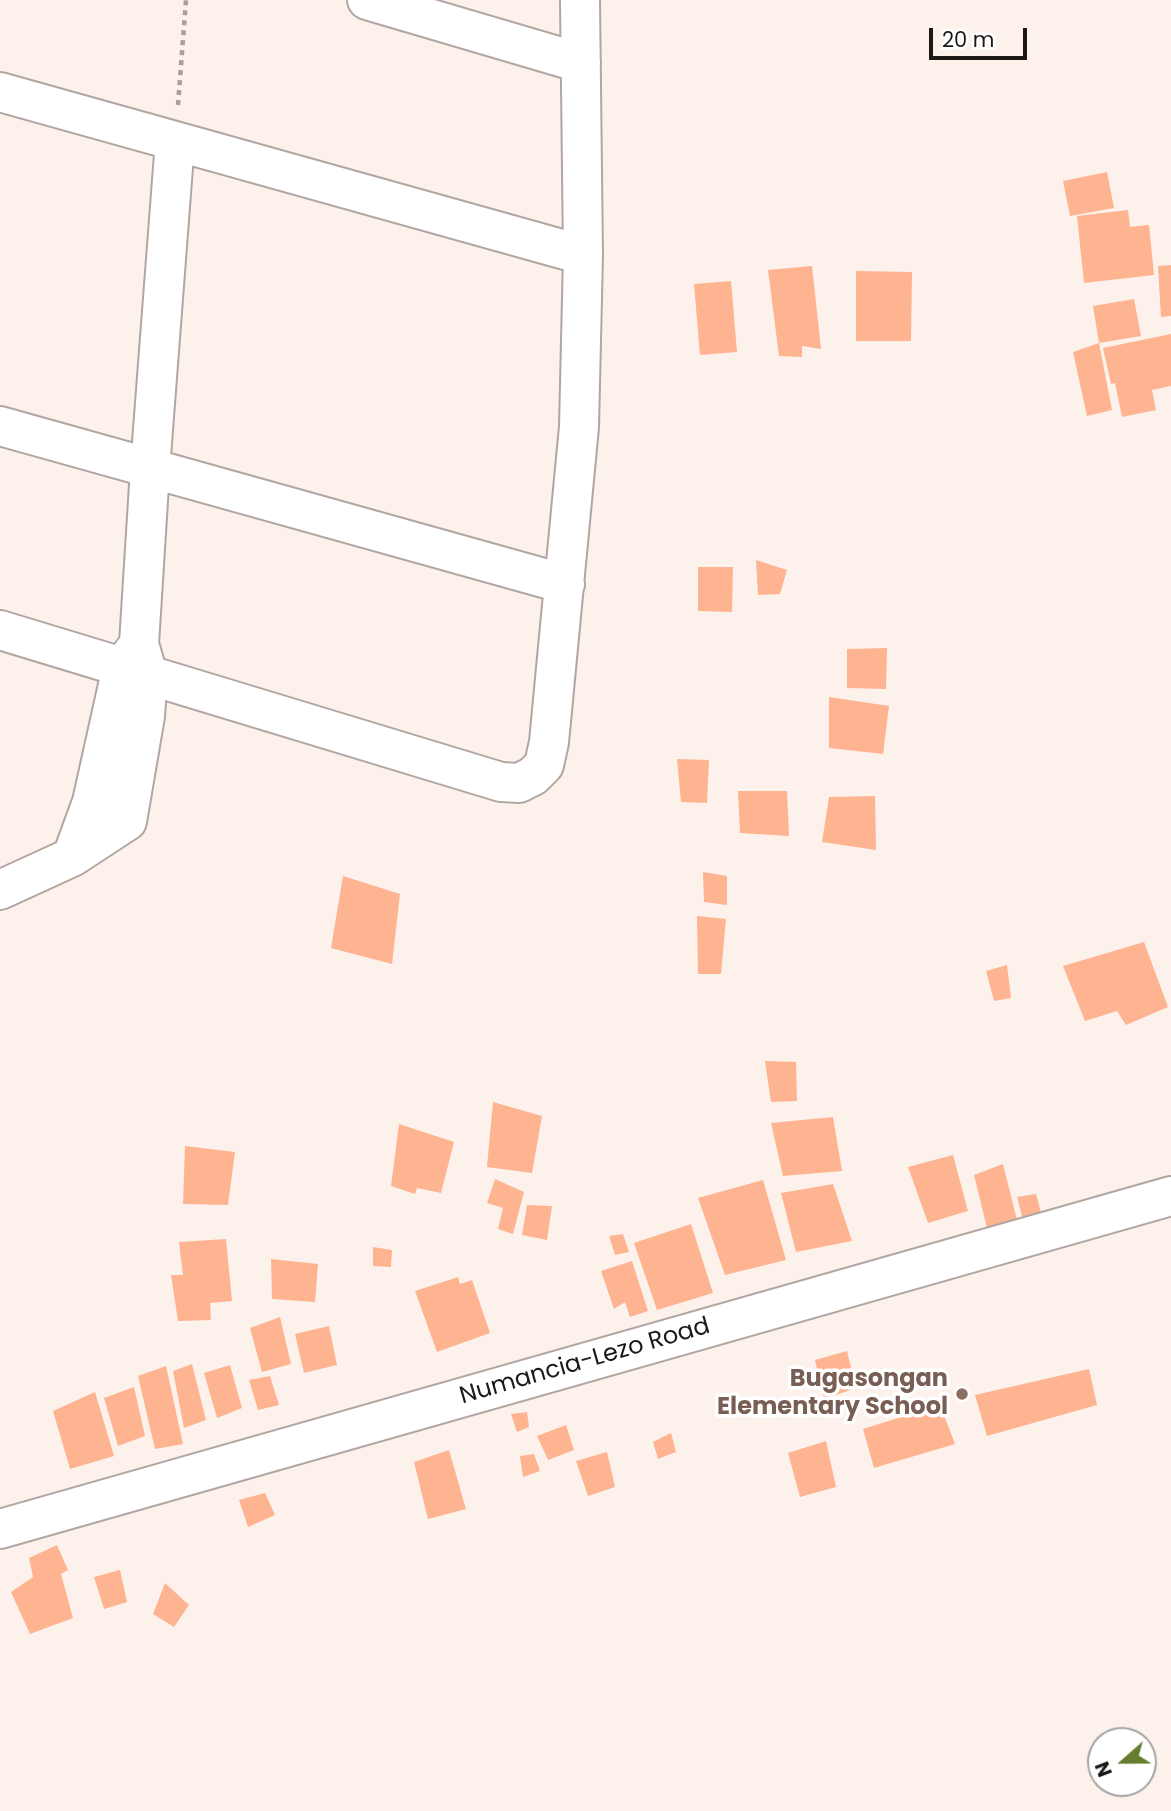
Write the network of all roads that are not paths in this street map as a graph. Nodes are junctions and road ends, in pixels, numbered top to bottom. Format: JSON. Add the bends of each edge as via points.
{"nodes":[{"id":1,"x":367,"y":0,"type":"edge"},
{"id":2,"x":580,"y":0,"type":"edge"},
{"id":3,"x":580,"y":63,"type":"junction"},
{"id":4,"x":0,"y":92,"type":"edge"},
{"id":5,"x":175,"y":141,"type":"junction"},
{"id":6,"x":583,"y":255,"type":"junction"},
{"id":7,"x":0,"y":426,"type":"edge"},
{"id":8,"x":150,"y":469,"type":"junction"},
{"id":9,"x":565,"y":584,"type":"junction"},
{"id":10,"x":0,"y":629,"type":"edge"},
{"id":11,"x":136,"y":662,"type":"junction"},
{"id":12,"x":0,"y":890,"type":"edge"},
{"id":13,"x":1171,"y":1196,"type":"edge"},
{"id":14,"x":0,"y":1529,"type":"edge"}],
"edges":[{"from":1,"to":3,"type":"street"},
{"from":2,"to":3,"type":"street"},
{"from":3,"to":6,"type":"street"},
{"from":4,"to":5,"type":"street"},
{"from":5,"to":6,"type":"street"},
{"from":5,"to":8,"type":"street"},
{"from":6,"to":9,"type":"street","via":[[579,427]]},
{"from":7,"to":8,"type":"street"},
{"from":8,"to":9,"type":"street"},
{"from":8,"to":11,"type":"street"},
{"from":9,"to":11,"type":"street","via":[[544,765],[519,783],[501,782]]},
{"from":10,"to":11,"type":"street"},
{"from":11,"to":12,"type":"street","via":[[145,716],[127,821],[72,857]]},
{"from":13,"to":14,"type":"street","name":"Numancia-Lezo Road"}]}
